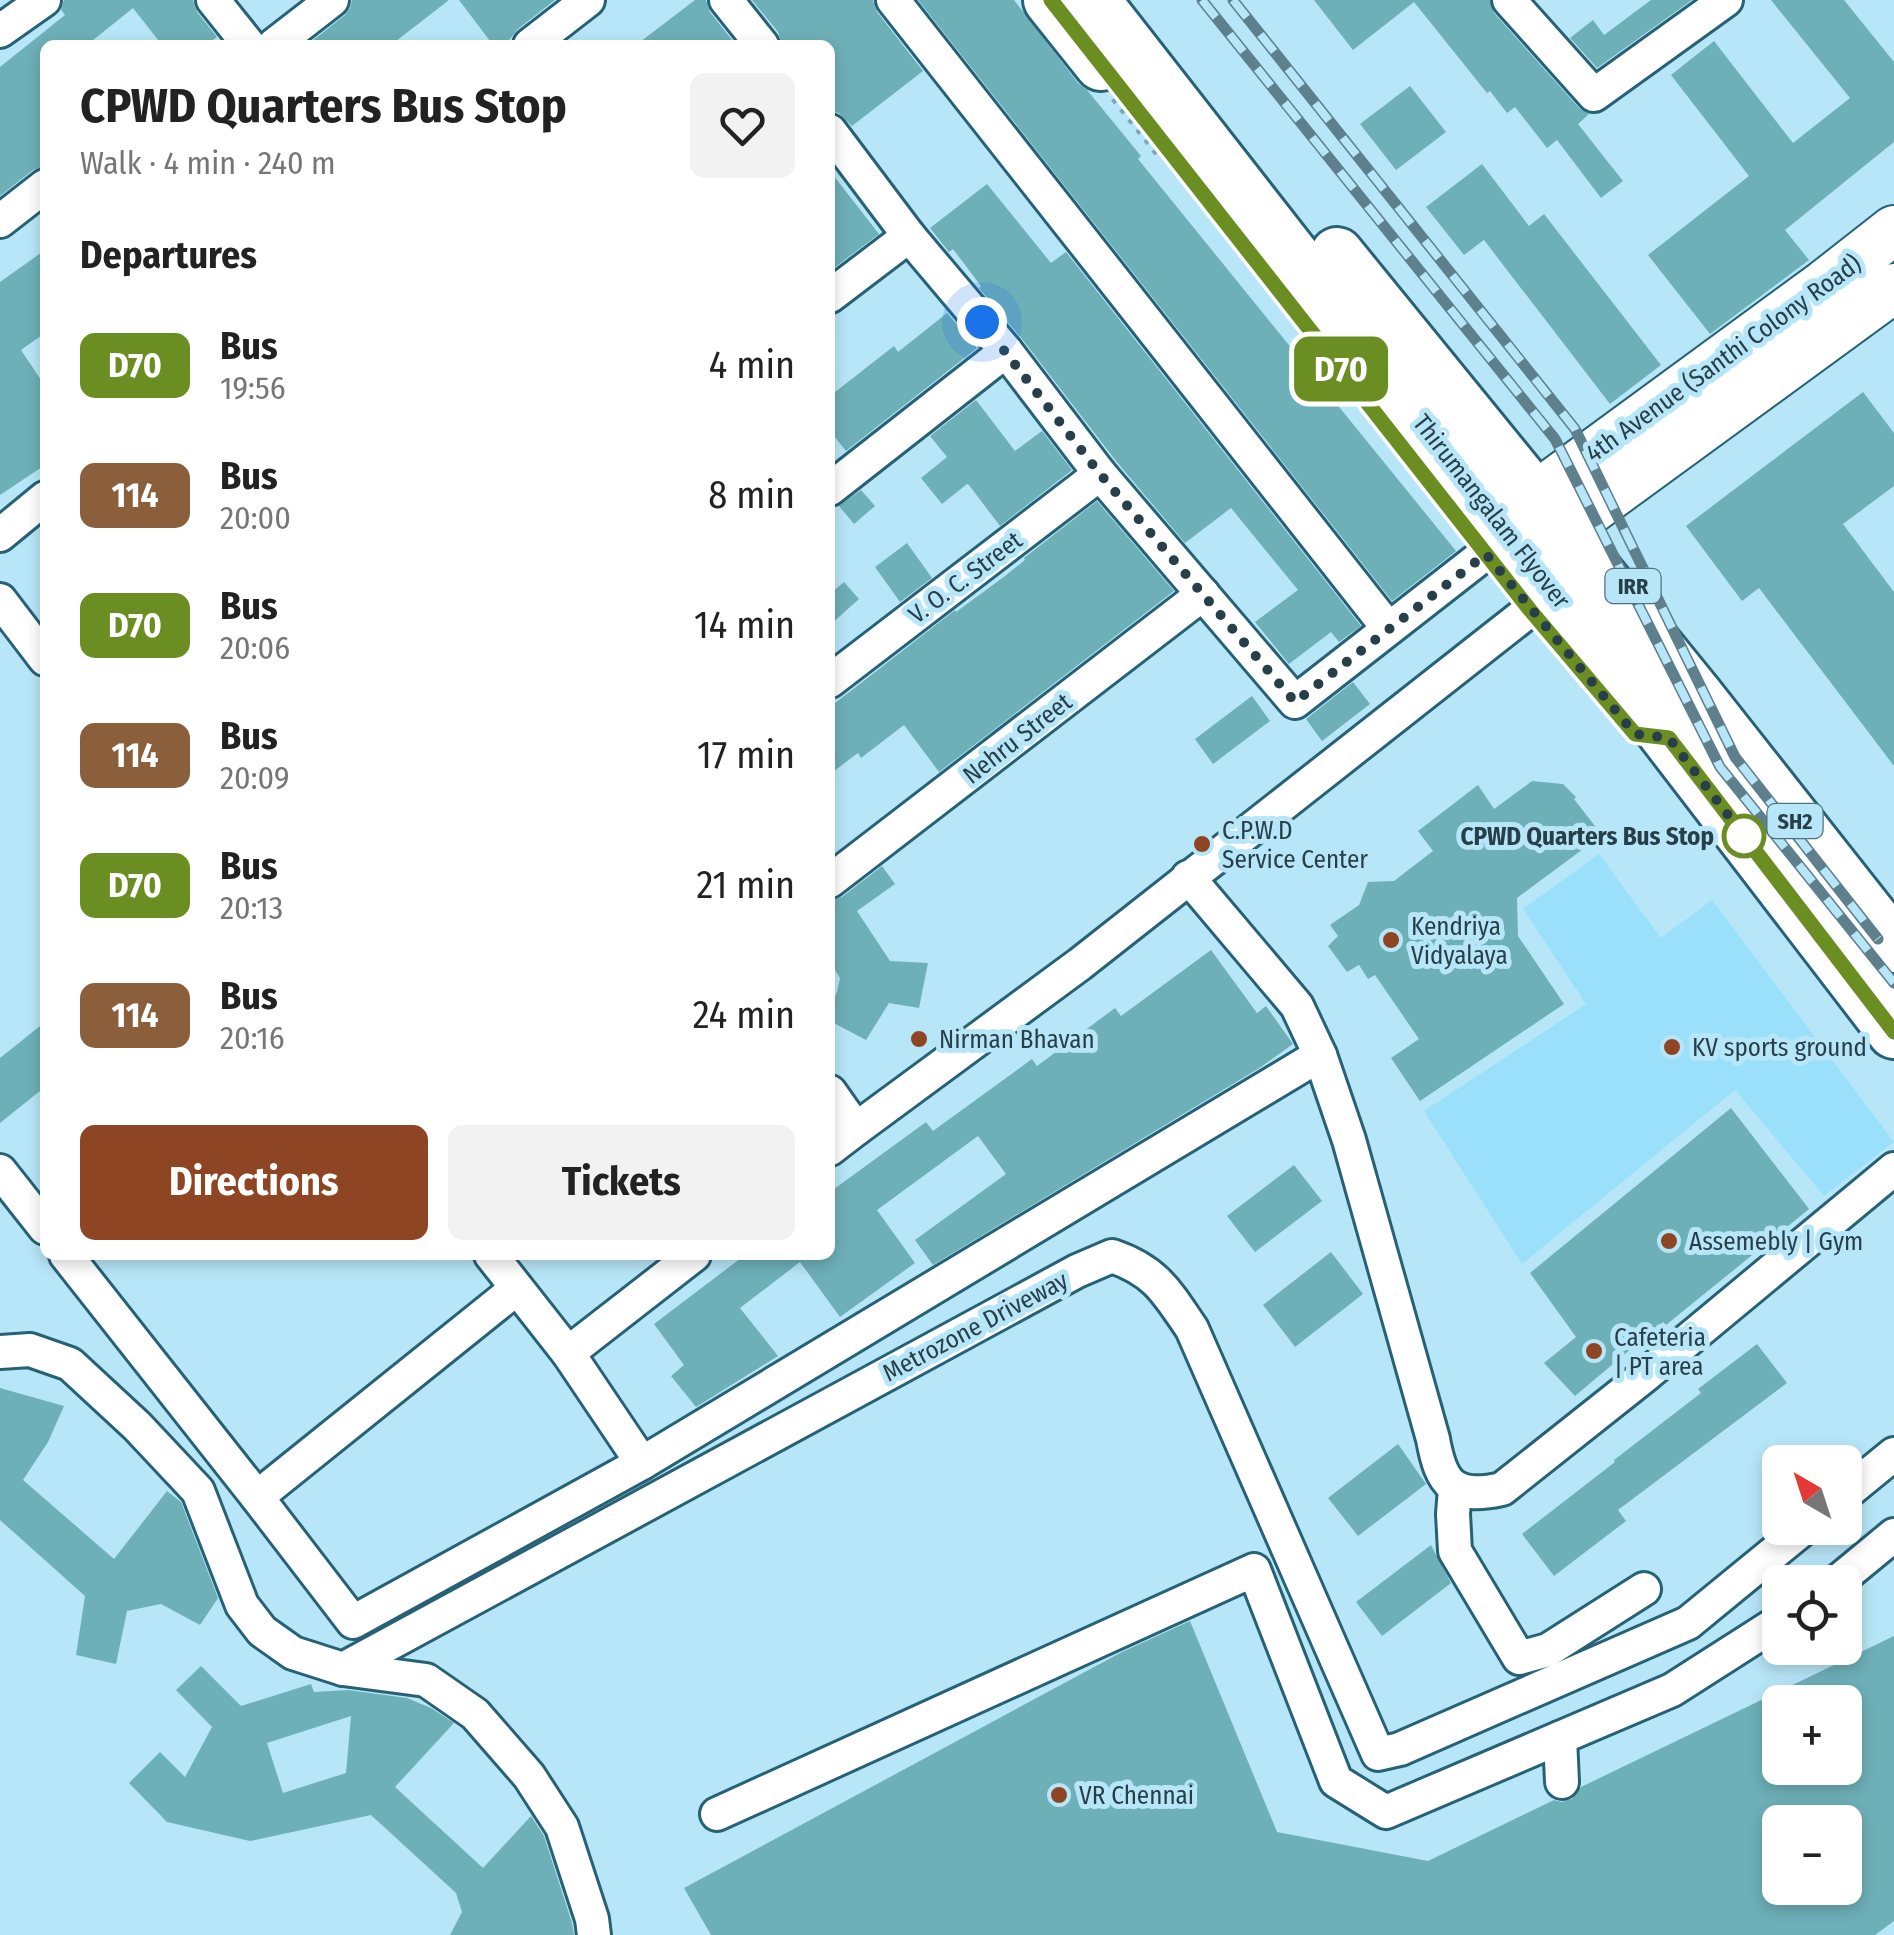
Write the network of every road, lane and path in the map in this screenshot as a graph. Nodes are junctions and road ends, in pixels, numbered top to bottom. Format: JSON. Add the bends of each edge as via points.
{"nodes":[{"id":1,"x":44,"y":0,"type":"edge"},
{"id":2,"x":213,"y":0,"type":"edge"},
{"id":3,"x":332,"y":0,"type":"edge"},
{"id":4,"x":588,"y":0,"type":"edge"},
{"id":5,"x":726,"y":0,"type":"edge"},
{"id":6,"x":893,"y":0,"type":"edge"},
{"id":7,"x":1050,"y":0,"type":"edge"},
{"id":8,"x":1093,"y":0,"type":"edge"},
{"id":9,"x":1130,"y":0,"type":"edge"},
{"id":10,"x":1510,"y":0,"type":"edge"},
{"id":11,"x":1715,"y":3,"type":"edge"},
{"id":12,"x":0,"y":31,"type":"edge"},
{"id":13,"x":238,"y":40,"type":"edge"},
{"id":14,"x":280,"y":40,"type":"edge"},
{"id":15,"x":543,"y":40,"type":"edge"},
{"id":16,"x":758,"y":40,"type":"edge"},
{"id":17,"x":835,"y":137,"type":"edge"},
{"id":18,"x":40,"y":190,"type":"edge"},
{"id":19,"x":0,"y":221,"type":"edge"},
{"id":20,"x":1894,"y":230,"type":"edge"},
{"id":21,"x":909,"y":236,"type":"junction"},
{"id":22,"x":1894,"y":288,"type":"edge"},
{"id":23,"x":835,"y":292,"type":"edge"},
{"id":24,"x":1006,"y":350,"type":"junction"},
{"id":25,"x":1100,"y":474,"type":"junction"},
{"id":26,"x":835,"y":485,"type":"edge"},
{"id":27,"x":1565,"y":501,"type":"junction"},
{"id":28,"x":40,"y":502,"type":"edge"},
{"id":29,"x":0,"y":535,"type":"edge"},
{"id":30,"x":1486,"y":554,"type":"junction"},
{"id":31,"x":1203,"y":594,"type":"junction"},
{"id":32,"x":0,"y":600,"type":"edge"},
{"id":33,"x":1530,"y":610,"type":"junction"},
{"id":34,"x":1388,"y":628,"type":"junction"},
{"id":35,"x":40,"y":652,"type":"edge"},
{"id":36,"x":835,"y":676,"type":"edge"},
{"id":37,"x":1696,"y":695,"type":"junction"},
{"id":38,"x":1669,"y":738,"type":"junction"},
{"id":39,"x":835,"y":877,"type":"edge"},
{"id":40,"x":1188,"y":878,"type":"junction"},
{"id":41,"x":1894,"y":946,"type":"edge"},
{"id":42,"x":1894,"y":1032,"type":"edge"},
{"id":43,"x":1320,"y":1055,"type":"junction"},
{"id":44,"x":835,"y":1110,"type":"edge"},
{"id":45,"x":843,"y":1139,"type":"edge"},
{"id":46,"x":1894,"y":1169,"type":"edge"},
{"id":47,"x":0,"y":1171,"type":"edge"},
{"id":48,"x":40,"y":1222,"type":"edge"},
{"id":49,"x":70,"y":1260,"type":"edge"},
{"id":50,"x":495,"y":1260,"type":"edge"},
{"id":51,"x":688,"y":1260,"type":"edge"},
{"id":52,"x":516,"y":1289,"type":"junction"},
{"id":53,"x":0,"y":1352,"type":"edge"},
{"id":54,"x":568,"y":1354,"type":"junction"},
{"id":55,"x":1894,"y":1454,"type":"edge"},
{"id":56,"x":642,"y":1463,"type":"junction"},
{"id":57,"x":1862,"y":1480,"type":"edge"},
{"id":58,"x":1455,"y":1488,"type":"junction"},
{"id":59,"x":258,"y":1497,"type":"junction"},
{"id":60,"x":1894,"y":1535,"type":"edge"},
{"id":61,"x":1783,"y":1545,"type":"edge"},
{"id":62,"x":1858,"y":1565,"type":"edge"},
{"id":63,"x":1644,"y":1589,"type":"dead end"},
{"id":64,"x":1762,"y":1632,"type":"edge"},
{"id":65,"x":343,"y":1668,"type":"junction"},
{"id":66,"x":1560,"y":1738,"type":"junction"},
{"id":67,"x":1562,"y":1782,"type":"dead end"},
{"id":68,"x":717,"y":1814,"type":"dead end"},
{"id":69,"x":594,"y":1935,"type":"edge"}],
"edges":[{"from":1,"to":12,"type":"street"},
{"from":2,"to":13,"type":"street"},
{"from":3,"to":14,"type":"street"},
{"from":4,"to":15,"type":"street"},
{"from":5,"to":16,"type":"street"},
{"from":6,"to":34,"type":"street"},
{"from":7,"to":30,"type":"main road"},
{"from":8,"to":38,"type":"main road","name":"Thirumangalam Flyover","number":"SH2"},
{"from":9,"to":37,"type":"main road","name":"Thirumangalam Flyover","number":"SH2"},
{"from":10,"to":11,"type":"street","via":[[1594,94]]},
{"from":17,"to":21,"type":"street"},
{"from":18,"to":19,"type":"street"},
{"from":20,"to":27,"type":"street","name":"4th Avenue (Santhi Colony Road)"},
{"from":21,"to":23,"type":"street"},
{"from":21,"to":24,"type":"street"},
{"from":22,"to":27,"type":"street","name":"4th Avenue (Santhi Colony Road)"},
{"from":24,"to":25,"type":"street"},
{"from":24,"to":26,"type":"street"},
{"from":25,"to":31,"type":"street"},
{"from":25,"to":36,"type":"street","name":"V. O. C. Street"},
{"from":27,"to":37,"type":"main road","number":"IRR","via":[[1694,663]]},
{"from":28,"to":29,"type":"street"},
{"from":30,"to":33,"type":"main road"},
{"from":30,"to":34,"type":"street"},
{"from":31,"to":34,"type":"street","via":[[1295,702]]},
{"from":31,"to":39,"type":"street","name":"Nehru Street"},
{"from":32,"to":35,"type":"street"},
{"from":33,"to":38,"type":"main road","via":[[1635,734]]},
{"from":33,"to":40,"type":"street"},
{"from":37,"to":41,"type":"main road","number":"SH2"},
{"from":38,"to":42,"type":"main road","number":"SH2"},
{"from":40,"to":43,"type":"street","via":[[1298,1006]]},
{"from":40,"to":45,"type":"street"},
{"from":43,"to":56,"type":"street"},
{"from":43,"to":58,"type":"street","via":[[1438,1470]]},
{"from":44,"to":45,"type":"street"},
{"from":46,"to":58,"type":"street","via":[[1502,1489],[1479,1494]]},
{"from":47,"to":48,"type":"street"},
{"from":49,"to":59,"type":"street"},
{"from":50,"to":52,"type":"street"},
{"from":51,"to":54,"type":"street"},
{"from":52,"to":54,"type":"street"},
{"from":52,"to":59,"type":"street"},
{"from":53,"to":65,"type":"street","via":[[30,1350],[70,1364],[138,1426],[198,1491],[242,1605],[262,1630],[293,1653]]},
{"from":54,"to":56,"type":"street"},
{"from":55,"to":57,"type":"street"},
{"from":56,"to":59,"type":"street","via":[[353,1622]]},
{"from":58,"to":63,"type":"street","via":[[1454,1551],[1519,1658],[1548,1650]]},
{"from":60,"to":62,"type":"street"},
{"from":61,"to":65,"type":"street","name":"Metrozone Driveway","via":[[1688,1624],[1378,1754],[1192,1329],[1162,1285],[1112,1256]]},
{"from":64,"to":66,"type":"street","via":[[1672,1690]]},
{"from":65,"to":69,"type":"street","via":[[426,1680],[475,1714],[562,1827]]},
{"from":66,"to":67,"type":"street"},
{"from":66,"to":68,"type":"street","via":[[1386,1812],[1336,1781],[1254,1570]]}]}
